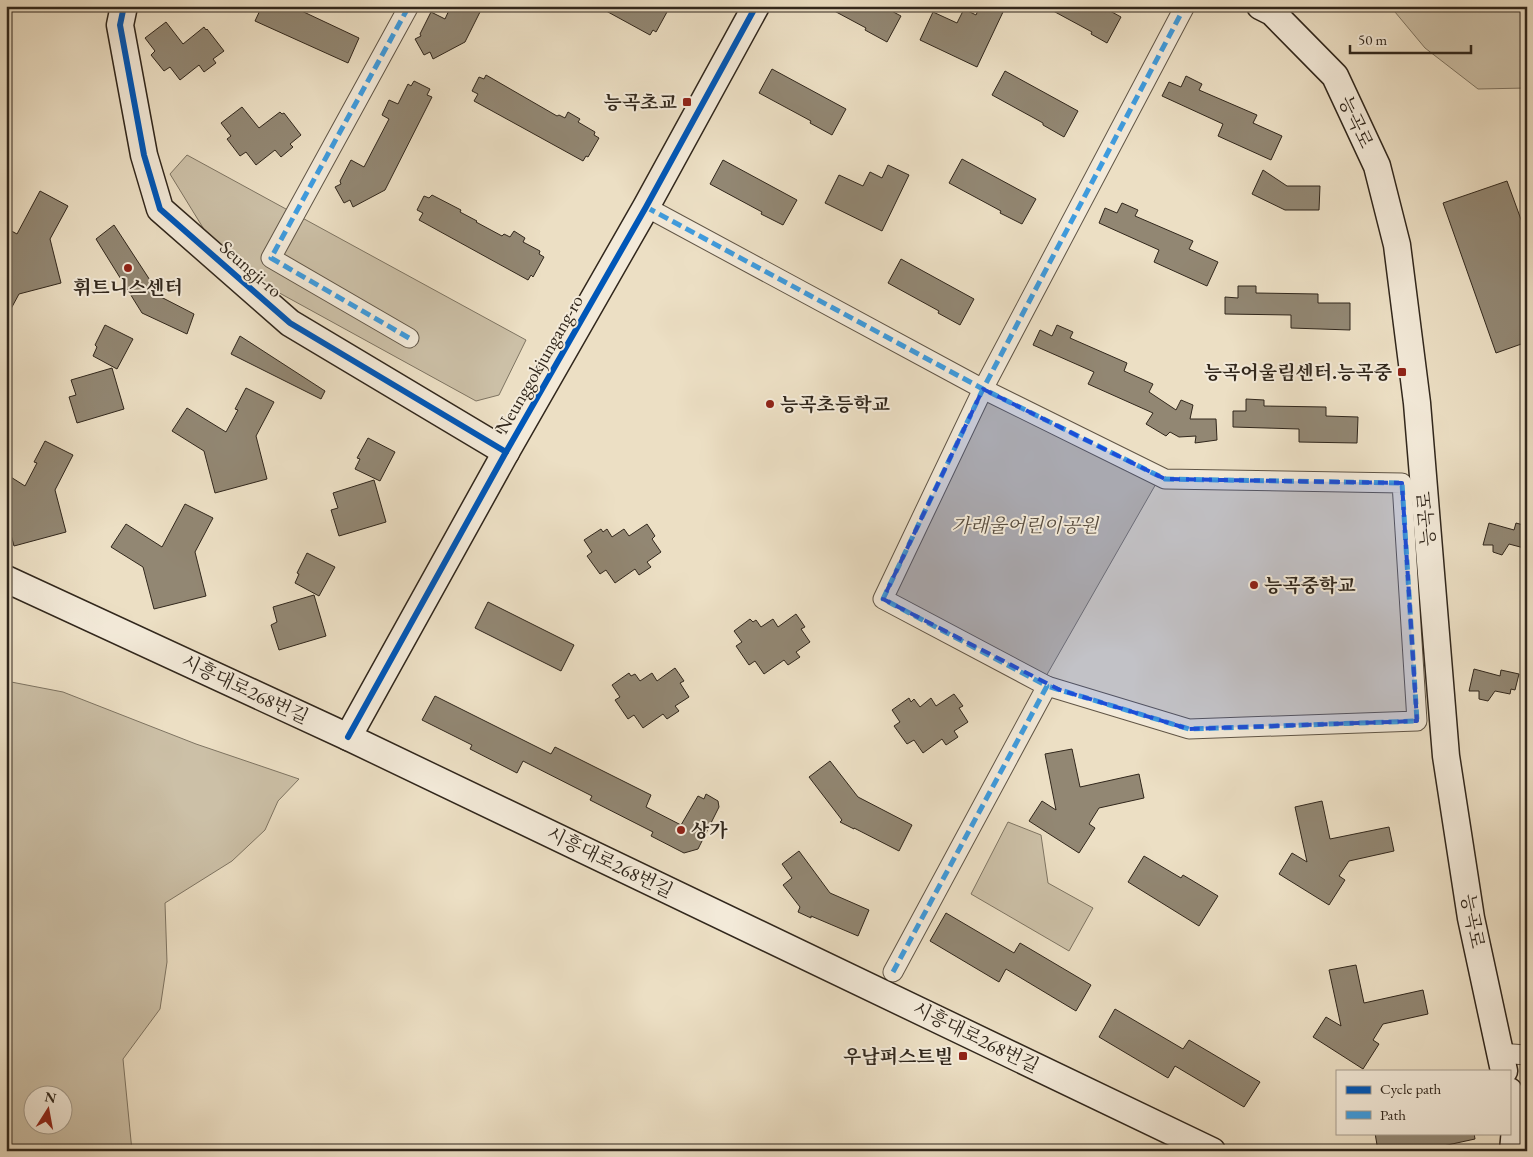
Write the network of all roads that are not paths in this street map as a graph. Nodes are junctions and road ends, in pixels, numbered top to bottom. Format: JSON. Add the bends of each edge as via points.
{"nodes":[{"id":1,"x":124,"y":6,"type":"edge"},
{"id":2,"x":409,"y":6,"type":"edge"},
{"id":3,"x":756,"y":6,"type":"edge"},
{"id":4,"x":1185,"y":6,"type":"edge"},
{"id":5,"x":1269,"y":8,"type":"edge"},
{"id":6,"x":646,"y":207,"type":"junction"},
{"id":7,"x":409,"y":338,"type":"dead end"},
{"id":8,"x":983,"y":389,"type":"junction"},
{"id":9,"x":506,"y":452,"type":"junction"},
{"id":10,"x":6,"y":579,"type":"edge"},
{"id":11,"x":1046,"y":686,"type":"junction"},
{"id":12,"x":348,"y":737,"type":"junction"},
{"id":13,"x":894,"y":972,"type":"dead end"},
{"id":14,"x":1527,"y":1055,"type":"edge"},
{"id":15,"x":1502,"y":1062,"type":"edge"},
{"id":16,"x":1510,"y":1095,"type":"edge"},
{"id":17,"x":1212,"y":1151,"type":"edge"},
{"id":18,"x":1513,"y":1151,"type":"edge"}],
"edges":[{"from":1,"to":9,"type":"main road","name":"Seungji-ro","via":[[120,25],[144,155],[160,209],[290,322]]},
{"from":2,"to":7,"type":"street","via":[[270,258]]},
{"from":3,"to":6,"type":"main road","name":"Neunggokjungang-ro"},
{"from":4,"to":8,"type":"street"},
{"from":5,"to":15,"type":"main road","name":"능곡로","via":[[1335,76],[1377,166],[1397,245],[1416,403],[1446,756],[1471,918]]},
{"from":6,"to":8,"type":"street"},
{"from":6,"to":9,"type":"main road","name":"Neunggokjungang-ro"},
{"from":8,"to":11,"type":"street","via":[[883,598]]},
{"from":8,"to":11,"type":"street","via":[[1165,479],[1402,483],[1417,721],[1189,729]]},
{"from":9,"to":12,"type":"main road","name":"Neunggokjungang-ro"},
{"from":10,"to":12,"type":"main road","name":"시흥대로268번길"},
{"from":11,"to":13,"type":"street"},
{"from":12,"to":17,"type":"main road","name":"시흥대로268번길"},
{"from":14,"to":15,"type":"street"},
{"from":16,"to":18,"type":"main road","via":[[1516,1118]]}]}
